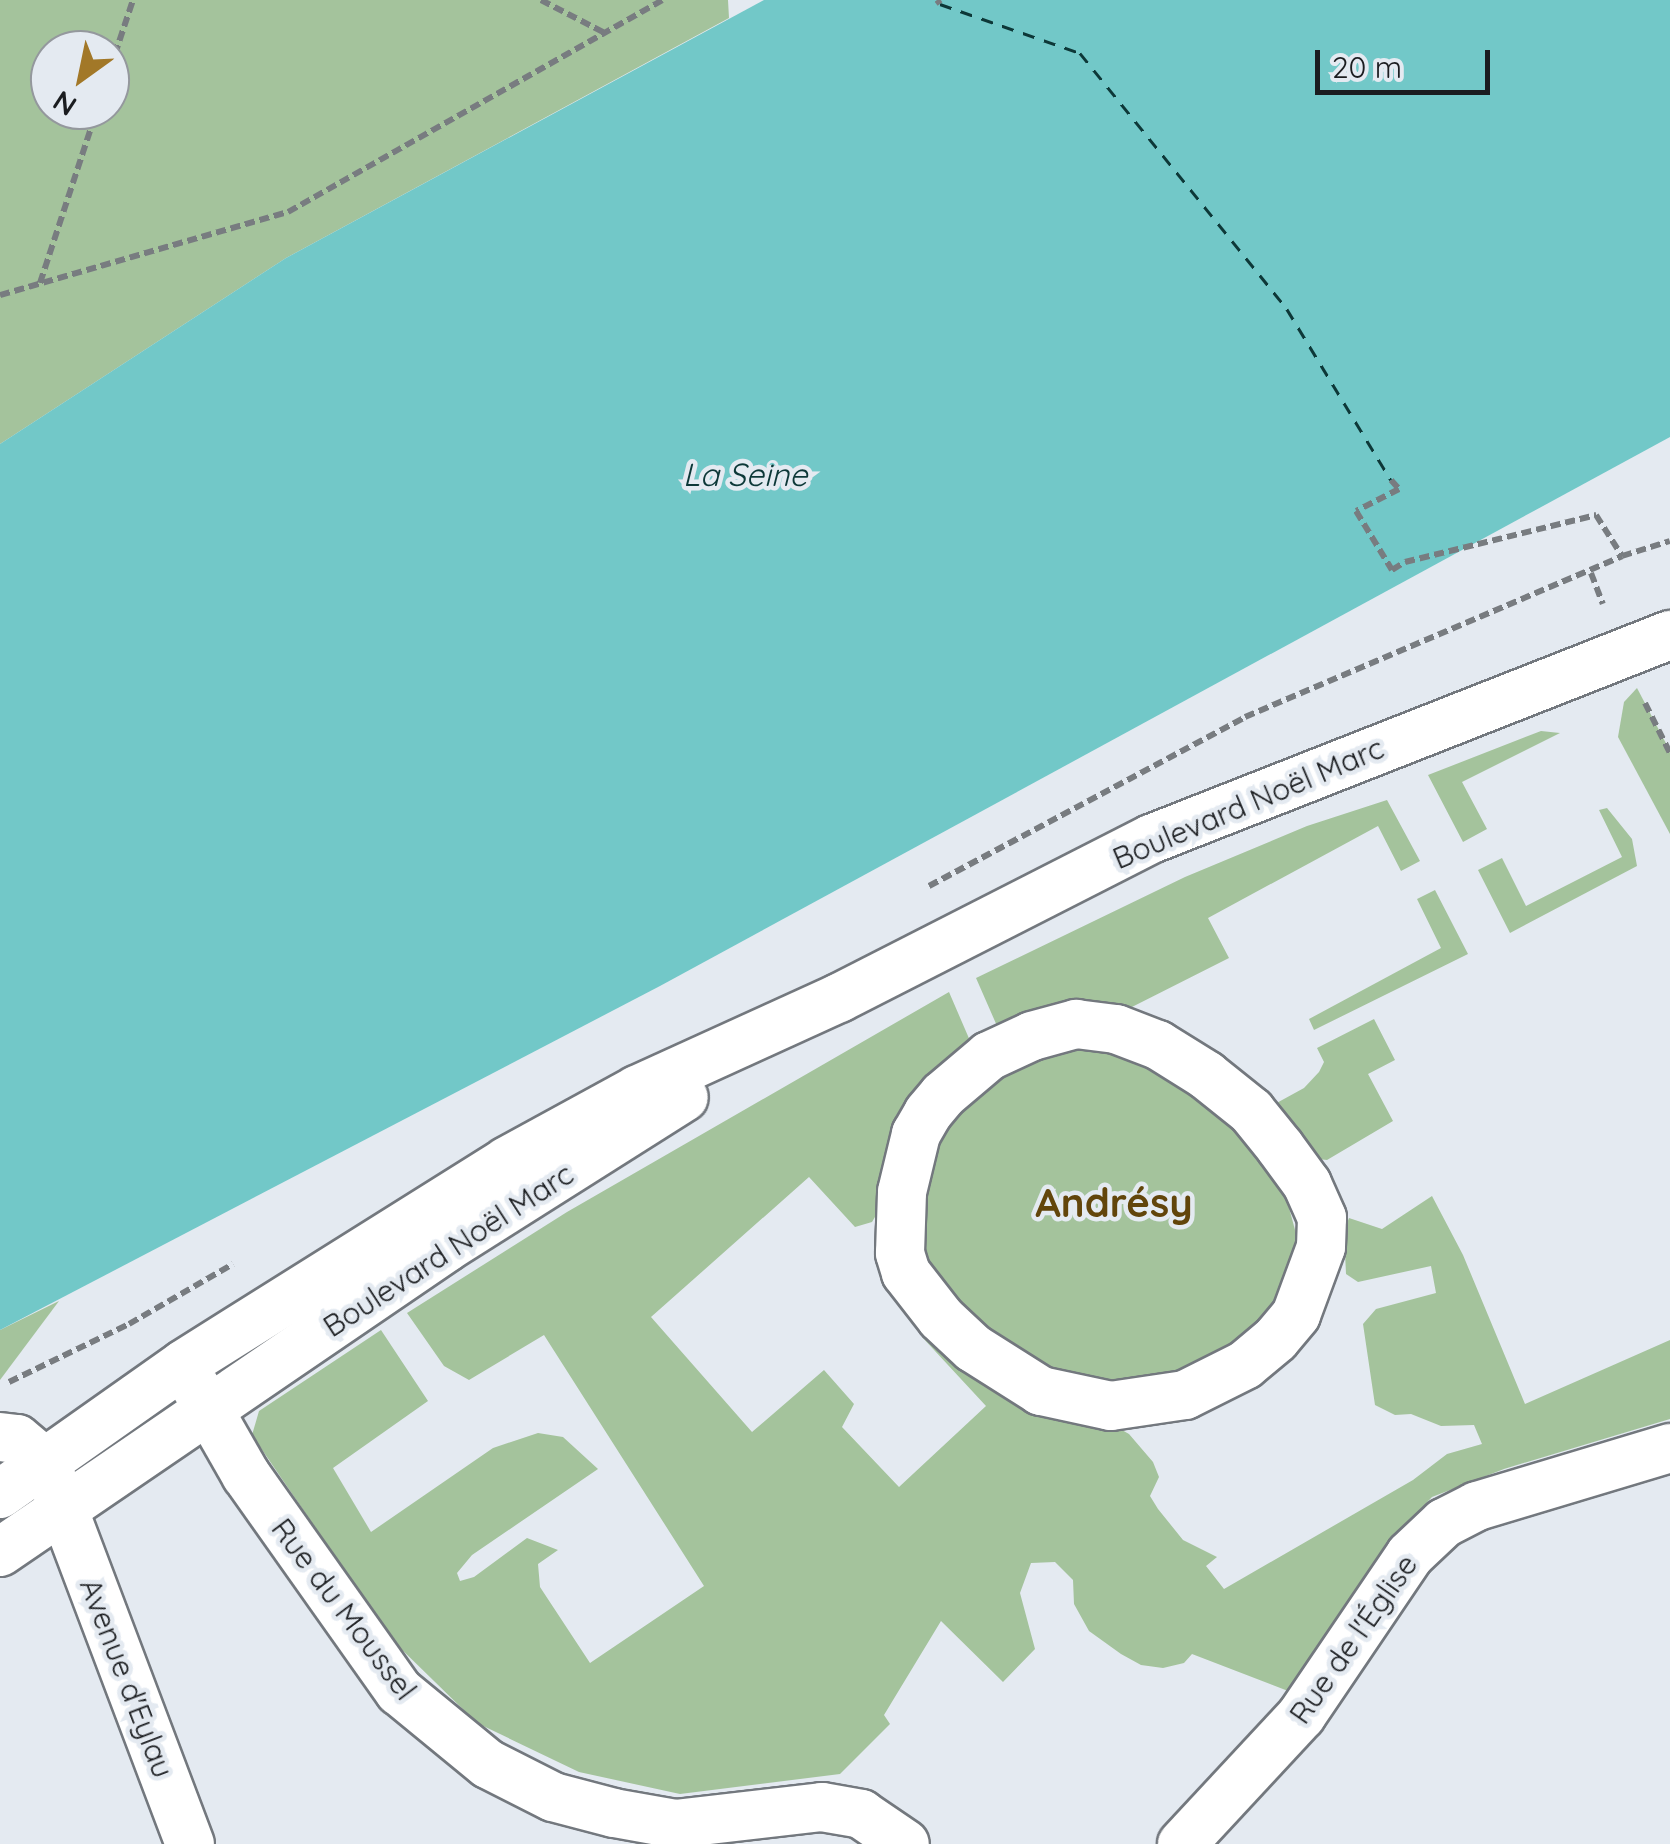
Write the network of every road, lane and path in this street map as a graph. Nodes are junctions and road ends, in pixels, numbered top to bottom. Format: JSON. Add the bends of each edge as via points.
{"nodes":[{"id":1,"x":133,"y":0,"type":"edge"},
{"id":2,"x":540,"y":0,"type":"edge"},
{"id":3,"x":662,"y":0,"type":"edge"},
{"id":4,"x":123,"y":30,"type":"edge"},
{"id":5,"x":604,"y":33,"type":"junction"},
{"id":6,"x":90,"y":130,"type":"edge"},
{"id":7,"x":40,"y":283,"type":"junction"},
{"id":8,"x":0,"y":294,"type":"edge"},
{"id":9,"x":1391,"y":480,"type":"dead end"},
{"id":10,"x":1670,"y":541,"type":"edge"},
{"id":11,"x":1622,"y":556,"type":"junction"},
{"id":12,"x":1592,"y":572,"type":"dead end"},
{"id":13,"x":1670,"y":635,"type":"edge"},
{"id":14,"x":838,"y":998,"type":"junction"},
{"id":15,"x":989,"y":1056,"type":"joint"},
{"id":16,"x":184,"y":1364,"type":"junction"},
{"id":17,"x":209,"y":1412,"type":"junction"},
{"id":18,"x":1670,"y":1448,"type":"edge"},
{"id":19,"x":11,"y":1462,"type":"edge"},
{"id":20,"x":63,"y":1511,"type":"junction"},
{"id":21,"x":0,"y":1552,"type":"edge"},
{"id":22,"x":190,"y":1844,"type":"edge"},
{"id":23,"x":905,"y":1844,"type":"edge"},
{"id":24,"x":1182,"y":1844,"type":"edge"}],
"edges":[{"from":1,"to":4,"type":"path"},
{"from":2,"to":5,"type":"path"},
{"from":3,"to":5,"type":"path"},
{"from":5,"to":7,"type":"path","via":[[288,212]]},
{"from":6,"to":7,"type":"path"},
{"from":7,"to":8,"type":"path"},
{"from":9,"to":11,"type":"path","via":[[1398,489],[1356,510],[1392,570],[1596,516]]},
{"from":10,"to":11,"type":"path"},
{"from":11,"to":12,"type":"path"},
{"from":13,"to":14,"type":"street","name":"Boulevard Noël Marc","via":[[1150,839]]},
{"from":14,"to":16,"type":"street","name":"Boulevard Noël Marc","via":[[637,1090],[508,1161]]},
{"from":14,"to":17,"type":"street","name":"Boulevard Noël Marc","via":[[462,1237]]},
{"from":15,"to":15,"type":"street","via":[[928,1113],[902,1192],[900,1253],[906,1273],[941,1318],[972,1348],[1042,1391],[1111,1406],[1168,1399],[1212,1384],[1276,1339],[1309,1286],[1322,1218],[1307,1184],[1251,1111],[1158,1046],[1116,1029],[1076,1024]]},
{"from":16,"to":17,"type":"street","name":"Rue du Moussel"},
{"from":16,"to":19,"type":"street","name":"Boulevard Noël Marc"},
{"from":17,"to":20,"type":"street","name":"Boulevard Noël Marc"},
{"from":17,"to":23,"type":"street","name":"Rue du Moussel","via":[[399,1691],[488,1764],[553,1797],[614,1814],[676,1824],[842,1809]]},
{"from":18,"to":24,"type":"street","name":"Rue de l'Église","via":[[1477,1506],[1444,1523],[1410,1555],[1301,1716]]},
{"from":19,"to":20,"type":"street"},
{"from":20,"to":21,"type":"street","name":"Boulevard Noël Marc"},
{"from":20,"to":22,"type":"street","name":"Avenue d'Eylau"}]}
